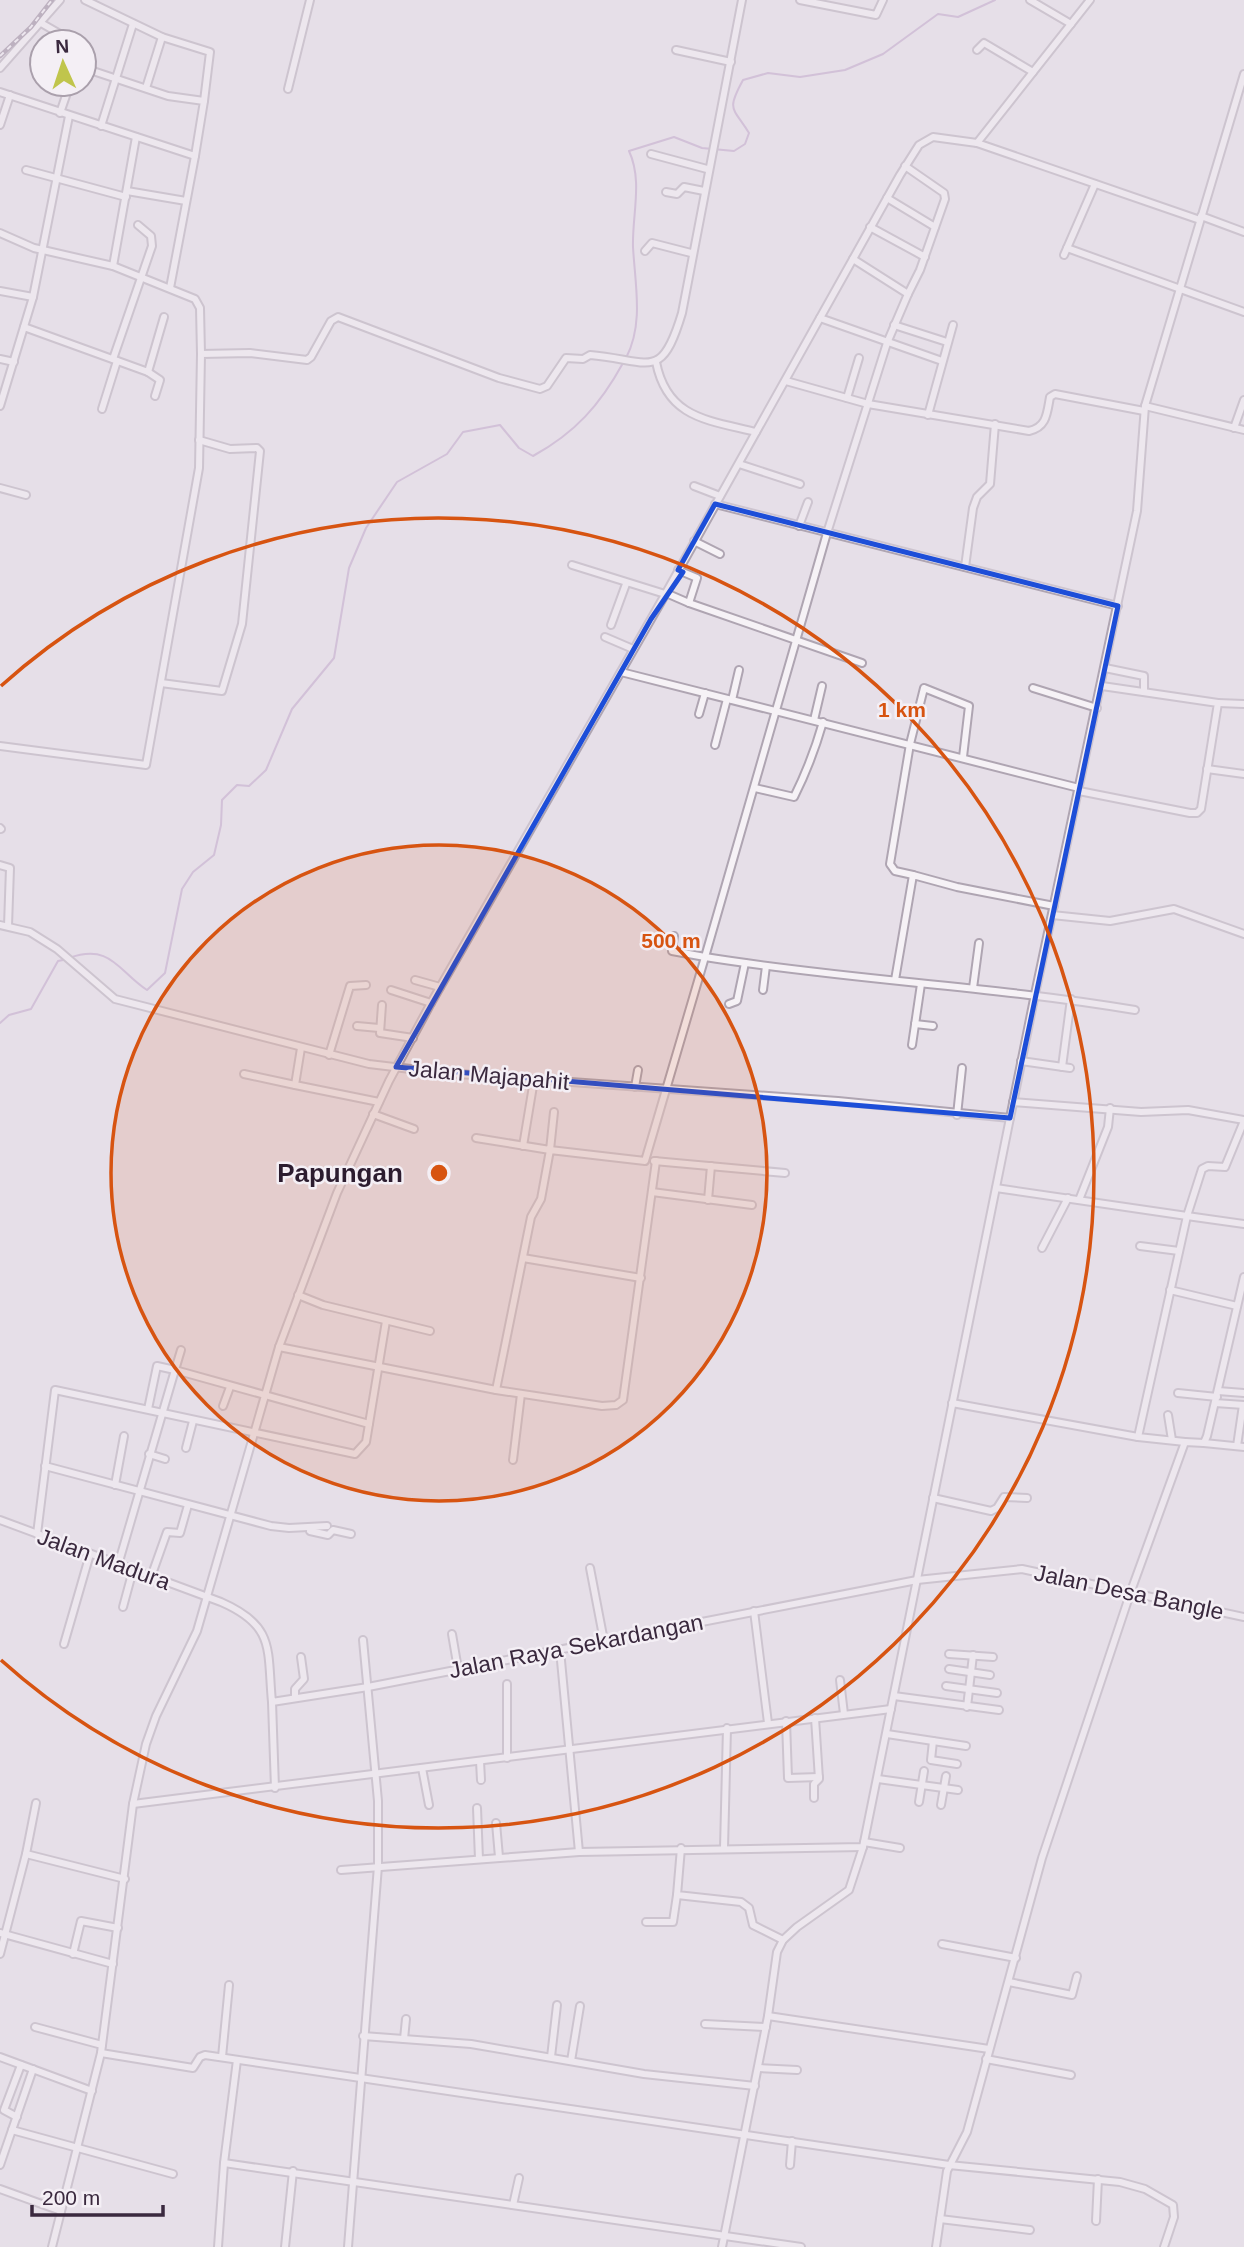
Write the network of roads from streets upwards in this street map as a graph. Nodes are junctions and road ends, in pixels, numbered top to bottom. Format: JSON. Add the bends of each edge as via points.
{"nodes":[{"id":1,"x":60,"y":0,"type":"edge"},
{"id":2,"x":85,"y":0,"type":"edge"},
{"id":3,"x":310,"y":0,"type":"edge"},
{"id":4,"x":742,"y":0,"type":"edge"},
{"id":5,"x":800,"y":0,"type":"edge"},
{"id":6,"x":883,"y":0,"type":"edge"},
{"id":7,"x":1030,"y":0,"type":"edge"},
{"id":8,"x":1090,"y":0,"type":"edge"},
{"id":9,"x":41,"y":23,"type":"junction"},
{"id":10,"x":133,"y":24,"type":"junction"},
{"id":11,"x":1070,"y":24,"type":"junction"},
{"id":12,"x":50,"y":28,"type":"edge"},
{"id":13,"x":162,"y":37,"type":"junction"},
{"id":14,"x":676,"y":50,"type":"dead end"},
{"id":15,"x":977,"y":50,"type":"dead end"},
{"id":16,"x":731,"y":62,"type":"junction"},
{"id":17,"x":0,"y":68,"type":"edge"},
{"id":18,"x":98,"y":72,"type":"edge"},
{"id":19,"x":1033,"y":72,"type":"junction"},
{"id":20,"x":1244,"y":74,"type":"edge"},
{"id":21,"x":116,"y":78,"type":"junction"},
{"id":22,"x":146,"y":88,"type":"junction"},
{"id":23,"x":288,"y":89,"type":"dead end"},
{"id":24,"x":0,"y":92,"type":"edge"},
{"id":25,"x":10,"y":95,"type":"junction"},
{"id":26,"x":65,"y":98,"type":"edge"},
{"id":27,"x":204,"y":101,"type":"junction"},
{"id":28,"x":60,"y":113,"type":"junction"},
{"id":29,"x":69,"y":116,"type":"junction"},
{"id":30,"x":0,"y":125,"type":"edge"},
{"id":31,"x":101,"y":126,"type":"junction"},
{"id":32,"x":135,"y":138,"type":"junction"},
{"id":33,"x":977,"y":143,"type":"junction"},
{"id":34,"x":651,"y":154,"type":"dead end"},
{"id":35,"x":195,"y":156,"type":"junction"},
{"id":36,"x":905,"y":166,"type":"junction"},
{"id":37,"x":707,"y":169,"type":"junction"},
{"id":38,"x":26,"y":170,"type":"dead end"},
{"id":39,"x":58,"y":178,"type":"junction"},
{"id":40,"x":1095,"y":184,"type":"junction"},
{"id":41,"x":704,"y":191,"type":"junction"},
{"id":42,"x":666,"y":192,"type":"dead end"},
{"id":43,"x":126,"y":194,"type":"junction"},
{"id":44,"x":887,"y":198,"type":"junction"},
{"id":45,"x":186,"y":201,"type":"junction"},
{"id":46,"x":1201,"y":218,"type":"junction"},
{"id":47,"x":138,"y":225,"type":"dead end"},
{"id":48,"x":870,"y":227,"type":"junction"},
{"id":49,"x":935,"y":227,"type":"junction"},
{"id":50,"x":1244,"y":232,"type":"edge"},
{"id":51,"x":0,"y":233,"type":"edge"},
{"id":52,"x":44,"y":249,"type":"junction"},
{"id":53,"x":645,"y":251,"type":"dead end"},
{"id":54,"x":691,"y":253,"type":"junction"},
{"id":55,"x":925,"y":257,"type":"junction"},
{"id":56,"x":853,"y":259,"type":"junction"},
{"id":57,"x":113,"y":266,"type":"junction"},
{"id":58,"x":140,"y":276,"type":"junction"},
{"id":59,"x":1179,"y":287,"type":"junction"},
{"id":60,"x":170,"y":288,"type":"junction"},
{"id":61,"x":0,"y":291,"type":"edge"},
{"id":62,"x":908,"y":294,"type":"junction"},
{"id":63,"x":33,"y":297,"type":"junction"},
{"id":64,"x":1244,"y":312,"type":"edge"},
{"id":65,"x":164,"y":317,"type":"dead end"},
{"id":66,"x":820,"y":318,"type":"junction"},
{"id":67,"x":894,"y":325,"type":"junction"},
{"id":68,"x":953,"y":325,"type":"dead end"},
{"id":69,"x":24,"y":327,"type":"junction"},
{"id":70,"x":947,"y":342,"type":"junction"},
{"id":71,"x":887,"y":343,"type":"junction"},
{"id":72,"x":201,"y":354,"type":"junction"},
{"id":73,"x":859,"y":358,"type":"dead end"},
{"id":74,"x":0,"y":359,"type":"edge"},
{"id":75,"x":115,"y":360,"type":"junction"},
{"id":76,"x":942,"y":361,"type":"junction"},
{"id":77,"x":14,"y":362,"type":"junction"},
{"id":78,"x":656,"y":362,"type":"junction"},
{"id":79,"x":148,"y":372,"type":"junction"},
{"id":80,"x":786,"y":381,"type":"junction"},
{"id":81,"x":155,"y":397,"type":"dead end"},
{"id":82,"x":847,"y":398,"type":"junction"},
{"id":83,"x":1244,"y":400,"type":"edge"},
{"id":84,"x":867,"y":404,"type":"junction"},
{"id":85,"x":0,"y":406,"type":"edge"},
{"id":86,"x":1144,"y":408,"type":"junction"},
{"id":87,"x":102,"y":409,"type":"dead end"},
{"id":88,"x":928,"y":415,"type":"junction"},
{"id":89,"x":995,"y":424,"type":"junction"},
{"id":90,"x":1234,"y":428,"type":"junction"},
{"id":91,"x":1244,"y":430,"type":"edge"},
{"id":92,"x":756,"y":432,"type":"junction"},
{"id":93,"x":199,"y":440,"type":"junction"},
{"id":94,"x":739,"y":464,"type":"junction"},
{"id":95,"x":800,"y":484,"type":"dead end"},
{"id":96,"x":694,"y":486,"type":"dead end"},
{"id":97,"x":0,"y":488,"type":"edge"},
{"id":98,"x":26,"y":495,"type":"dead end"},
{"id":99,"x":720,"y":496,"type":"junction"},
{"id":100,"x":808,"y":502,"type":"dead end"},
{"id":101,"x":715,"y":504,"type":"junction"},
{"id":102,"x":799,"y":526,"type":"junction"},
{"id":103,"x":827,"y":533,"type":"junction"},
{"id":104,"x":694,"y":541,"type":"junction"},
{"id":105,"x":720,"y":554,"type":"dead end"},
{"id":106,"x":572,"y":565,"type":"dead end"},
{"id":107,"x":965,"y":567,"type":"junction"},
{"id":108,"x":678,"y":570,"type":"junction"},
{"id":109,"x":697,"y":578,"type":"junction"},
{"id":110,"x":706,"y":579,"type":"dead end"},
{"id":111,"x":626,"y":584,"type":"junction"},
{"id":112,"x":666,"y":593,"type":"junction"},
{"id":113,"x":689,"y":603,"type":"junction"},
{"id":114,"x":1118,"y":606,"type":"junction"},
{"id":115,"x":611,"y":625,"type":"dead end"},
{"id":116,"x":606,"y":637,"type":"dead end"},
{"id":117,"x":799,"y":639,"type":"junction"},
{"id":118,"x":633,"y":649,"type":"junction"},
{"id":119,"x":862,"y":663,"type":"dead end"},
{"id":120,"x":1105,"y":668,"type":"junction"},
{"id":121,"x":739,"y":670,"type":"dead end"},
{"id":122,"x":621,"y":672,"type":"junction"},
{"id":123,"x":161,"y":683,"type":"junction"},
{"id":124,"x":822,"y":686,"type":"dead end"},
{"id":125,"x":1101,"y":686,"type":"junction"},
{"id":126,"x":1033,"y":688,"type":"dead end"},
{"id":127,"x":1144,"y":692,"type":"junction"},
{"id":128,"x":705,"y":693,"type":"junction"},
{"id":129,"x":729,"y":699,"type":"junction"},
{"id":130,"x":1218,"y":703,"type":"junction"},
{"id":131,"x":1244,"y":704,"type":"edge"},
{"id":132,"x":1097,"y":708,"type":"junction"},
{"id":133,"x":778,"y":711,"type":"junction"},
{"id":134,"x":699,"y":714,"type":"dead end"},
{"id":135,"x":814,"y":720,"type":"junction"},
{"id":136,"x":823,"y":722,"type":"junction"},
{"id":137,"x":910,"y":744,"type":"junction"},
{"id":138,"x":715,"y":745,"type":"dead end"},
{"id":139,"x":0,"y":746,"type":"edge"},
{"id":140,"x":963,"y":757,"type":"junction"},
{"id":141,"x":1208,"y":769,"type":"junction"},
{"id":142,"x":1244,"y":774,"type":"edge"},
{"id":143,"x":755,"y":788,"type":"junction"},
{"id":144,"x":1079,"y":789,"type":"junction"},
{"id":145,"x":0,"y":865,"type":"edge"},
{"id":146,"x":913,"y":875,"type":"junction"},
{"id":147,"x":1054,"y":906,"type":"junction"},
{"id":148,"x":1052,"y":915,"type":"junction"},
{"id":149,"x":4,"y":926,"type":"edge"},
{"id":150,"x":1244,"y":934,"type":"edge"},
{"id":151,"x":674,"y":936,"type":"dead end"},
{"id":152,"x":979,"y":943,"type":"dead end"},
{"id":153,"x":705,"y":957,"type":"junction"},
{"id":154,"x":745,"y":963,"type":"junction"},
{"id":155,"x":766,"y":966,"type":"junction"},
{"id":156,"x":415,"y":980,"type":"dead end"},
{"id":157,"x":895,"y":980,"type":"junction"},
{"id":158,"x":921,"y":984,"type":"junction"},
{"id":159,"x":366,"y":985,"type":"dead end"},
{"id":160,"x":440,"y":987,"type":"junction"},
{"id":161,"x":973,"y":988,"type":"junction"},
{"id":162,"x":763,"y":989,"type":"dead end"},
{"id":163,"x":391,"y":990,"type":"dead end"},
{"id":164,"x":1035,"y":994,"type":"junction"},
{"id":165,"x":1071,"y":999,"type":"junction"},
{"id":166,"x":430,"y":1003,"type":"junction"},
{"id":167,"x":729,"y":1004,"type":"dead end"},
{"id":168,"x":382,"y":1005,"type":"dead end"},
{"id":169,"x":1135,"y":1010,"type":"dead end"},
{"id":170,"x":915,"y":1024,"type":"junction"},
{"id":171,"x":357,"y":1026,"type":"dead end"},
{"id":172,"x":933,"y":1027,"type":"dead end"},
{"id":173,"x":379,"y":1028,"type":"junction"},
{"id":174,"x":413,"y":1038,"type":"junction"},
{"id":175,"x":912,"y":1045,"type":"dead end"},
{"id":176,"x":302,"y":1048,"type":"junction"},
{"id":177,"x":329,"y":1055,"type":"junction"},
{"id":178,"x":1021,"y":1061,"type":"junction"},
{"id":179,"x":396,"y":1067,"type":"junction"},
{"id":180,"x":962,"y":1068,"type":"dead end"},
{"id":181,"x":638,"y":1070,"type":"dead end"},
{"id":182,"x":244,"y":1074,"type":"dead end"},
{"id":183,"x":534,"y":1080,"type":"junction"},
{"id":184,"x":295,"y":1085,"type":"junction"},
{"id":185,"x":635,"y":1087,"type":"junction"},
{"id":186,"x":664,"y":1090,"type":"junction"},
{"id":187,"x":1013,"y":1101,"type":"junction"},
{"id":188,"x":379,"y":1102,"type":"junction"},
{"id":189,"x":1110,"y":1108,"type":"junction"},
{"id":190,"x":554,"y":1112,"type":"dead end"},
{"id":191,"x":373,"y":1114,"type":"junction"},
{"id":192,"x":957,"y":1115,"type":"junction"},
{"id":193,"x":1010,"y":1118,"type":"junction"},
{"id":194,"x":1244,"y":1121,"type":"edge"},
{"id":195,"x":414,"y":1129,"type":"dead end"},
{"id":196,"x":476,"y":1138,"type":"dead end"},
{"id":197,"x":523,"y":1146,"type":"junction"},
{"id":198,"x":550,"y":1150,"type":"junction"},
{"id":199,"x":645,"y":1161,"type":"junction"},
{"id":200,"x":656,"y":1161,"type":"junction"},
{"id":201,"x":711,"y":1166,"type":"junction"},
{"id":202,"x":785,"y":1173,"type":"dead end"},
{"id":203,"x":996,"y":1188,"type":"junction"},
{"id":204,"x":652,"y":1192,"type":"junction"},
{"id":205,"x":1068,"y":1198,"type":"junction"},
{"id":206,"x":708,"y":1200,"type":"junction"},
{"id":207,"x":1079,"y":1200,"type":"junction"},
{"id":208,"x":752,"y":1205,"type":"dead end"},
{"id":209,"x":1187,"y":1216,"type":"junction"},
{"id":210,"x":1244,"y":1224,"type":"edge"},
{"id":211,"x":1140,"y":1245,"type":"dead end"},
{"id":212,"x":1042,"y":1248,"type":"dead end"},
{"id":213,"x":1179,"y":1251,"type":"junction"},
{"id":214,"x":523,"y":1258,"type":"junction"},
{"id":215,"x":1244,"y":1277,"type":"edge"},
{"id":216,"x":641,"y":1278,"type":"junction"},
{"id":217,"x":1170,"y":1290,"type":"junction"},
{"id":218,"x":298,"y":1295,"type":"junction"},
{"id":219,"x":1237,"y":1306,"type":"junction"},
{"id":220,"x":386,"y":1321,"type":"junction"},
{"id":221,"x":430,"y":1331,"type":"dead end"},
{"id":222,"x":279,"y":1347,"type":"junction"},
{"id":223,"x":181,"y":1350,"type":"dead end"},
{"id":224,"x":377,"y":1367,"type":"junction"},
{"id":225,"x":175,"y":1370,"type":"junction"},
{"id":226,"x":230,"y":1387,"type":"junction"},
{"id":227,"x":496,"y":1390,"type":"junction"},
{"id":228,"x":1178,"y":1393,"type":"dead end"},
{"id":229,"x":1244,"y":1393,"type":"edge"},
{"id":230,"x":521,"y":1394,"type":"junction"},
{"id":231,"x":265,"y":1396,"type":"junction"},
{"id":232,"x":1217,"y":1397,"type":"junction"},
{"id":233,"x":952,"y":1403,"type":"junction"},
{"id":234,"x":1243,"y":1405,"type":"edge"},
{"id":235,"x":223,"y":1406,"type":"dead end"},
{"id":236,"x":148,"y":1409,"type":"junction"},
{"id":237,"x":162,"y":1412,"type":"junction"},
{"id":238,"x":1168,"y":1415,"type":"dead end"},
{"id":239,"x":193,"y":1421,"type":"junction"},
{"id":240,"x":369,"y":1424,"type":"junction"},
{"id":241,"x":254,"y":1432,"type":"junction"},
{"id":242,"x":124,"y":1436,"type":"dead end"},
{"id":243,"x":1138,"y":1437,"type":"junction"},
{"id":244,"x":1172,"y":1440,"type":"junction"},
{"id":245,"x":1185,"y":1442,"type":"junction"},
{"id":246,"x":1204,"y":1443,"type":"junction"},
{"id":247,"x":1240,"y":1446,"type":"edge"},
{"id":248,"x":186,"y":1448,"type":"dead end"},
{"id":249,"x":149,"y":1454,"type":"junction"},
{"id":250,"x":165,"y":1459,"type":"dead end"},
{"id":251,"x":513,"y":1460,"type":"dead end"},
{"id":252,"x":45,"y":1466,"type":"junction"},
{"id":253,"x":115,"y":1485,"type":"junction"},
{"id":254,"x":138,"y":1491,"type":"junction"},
{"id":255,"x":933,"y":1497,"type":"junction"},
{"id":256,"x":1027,"y":1499,"type":"dead end"},
{"id":257,"x":188,"y":1505,"type":"junction"},
{"id":258,"x":231,"y":1517,"type":"junction"},
{"id":259,"x":0,"y":1520,"type":"edge"},
{"id":260,"x":327,"y":1525,"type":"dead end"},
{"id":261,"x":310,"y":1531,"type":"dead end"},
{"id":262,"x":37,"y":1534,"type":"junction"},
{"id":263,"x":351,"y":1534,"type":"dead end"},
{"id":264,"x":90,"y":1554,"type":"junction"},
{"id":265,"x":118,"y":1565,"type":"junction"},
{"id":266,"x":590,"y":1568,"type":"dead end"},
{"id":267,"x":1015,"y":1568,"type":"joint"},
{"id":268,"x":133,"y":1570,"type":"junction"},
{"id":269,"x":151,"y":1577,"type":"junction"},
{"id":270,"x":917,"y":1580,"type":"junction"},
{"id":271,"x":1131,"y":1591,"type":"junction"},
{"id":272,"x":208,"y":1597,"type":"junction"},
{"id":273,"x":123,"y":1607,"type":"dead end"},
{"id":274,"x":754,"y":1611,"type":"junction"},
{"id":275,"x":1244,"y":1617,"type":"edge"},
{"id":276,"x":452,"y":1634,"type":"dead end"},
{"id":277,"x":363,"y":1640,"type":"dead end"},
{"id":278,"x":604,"y":1641,"type":"junction"},
{"id":279,"x":64,"y":1644,"type":"dead end"},
{"id":280,"x":561,"y":1650,"type":"junction"},
{"id":281,"x":949,"y":1654,"type":"dead end"},
{"id":282,"x":973,"y":1656,"type":"junction"},
{"id":283,"x":301,"y":1657,"type":"dead end"},
{"id":284,"x":993,"y":1657,"type":"dead end"},
{"id":285,"x":949,"y":1669,"type":"dead end"},
{"id":286,"x":458,"y":1670,"type":"junction"},
{"id":287,"x":971,"y":1672,"type":"junction"},
{"id":288,"x":990,"y":1675,"type":"dead end"},
{"id":289,"x":840,"y":1680,"type":"dead end"},
{"id":290,"x":507,"y":1684,"type":"dead end"},
{"id":291,"x":946,"y":1686,"type":"dead end"},
{"id":292,"x":368,"y":1687,"type":"junction"},
{"id":293,"x":969,"y":1689,"type":"junction"},
{"id":294,"x":997,"y":1693,"type":"dead end"},
{"id":295,"x":894,"y":1696,"type":"junction"},
{"id":296,"x":295,"y":1699,"type":"junction"},
{"id":297,"x":272,"y":1702,"type":"junction"},
{"id":298,"x":967,"y":1707,"type":"junction"},
{"id":299,"x":891,"y":1709,"type":"junction"},
{"id":300,"x":999,"y":1710,"type":"dead end"},
{"id":301,"x":844,"y":1714,"type":"junction"},
{"id":302,"x":815,"y":1718,"type":"junction"},
{"id":303,"x":786,"y":1721,"type":"junction"},
{"id":304,"x":768,"y":1723,"type":"junction"},
{"id":305,"x":727,"y":1728,"type":"junction"},
{"id":306,"x":887,"y":1734,"type":"junction"},
{"id":307,"x":933,"y":1741,"type":"junction"},
{"id":308,"x":966,"y":1746,"type":"dead end"},
{"id":309,"x":569,"y":1748,"type":"junction"},
{"id":310,"x":507,"y":1758,"type":"junction"},
{"id":311,"x":480,"y":1761,"type":"junction"},
{"id":312,"x":957,"y":1764,"type":"dead end"},
{"id":313,"x":422,"y":1768,"type":"junction"},
{"id":314,"x":924,"y":1771,"type":"dead end"},
{"id":315,"x":375,"y":1774,"type":"junction"},
{"id":316,"x":946,"y":1776,"type":"dead end"},
{"id":317,"x":819,"y":1777,"type":"junction"},
{"id":318,"x":788,"y":1778,"type":"junction"},
{"id":319,"x":878,"y":1779,"type":"junction"},
{"id":320,"x":481,"y":1780,"type":"dead end"},
{"id":321,"x":922,"y":1785,"type":"junction"},
{"id":322,"x":788,"y":1787,"type":"dead end"},
{"id":323,"x":275,"y":1788,"type":"junction"},
{"id":324,"x":944,"y":1788,"type":"junction"},
{"id":325,"x":958,"y":1790,"type":"dead end"},
{"id":326,"x":814,"y":1798,"type":"dead end"},
{"id":327,"x":919,"y":1802,"type":"dead end"},
{"id":328,"x":36,"y":1804,"type":"dead end"},
{"id":329,"x":133,"y":1804,"type":"junction"},
{"id":330,"x":429,"y":1805,"type":"dead end"},
{"id":331,"x":941,"y":1805,"type":"dead end"},
{"id":332,"x":477,"y":1808,"type":"dead end"},
{"id":333,"x":496,"y":1823,"type":"dead end"},
{"id":334,"x":864,"y":1844,"type":"junction"},
{"id":335,"x":900,"y":1847,"type":"dead end"},
{"id":336,"x":724,"y":1848,"type":"junction"},
{"id":337,"x":681,"y":1849,"type":"junction"},
{"id":338,"x":579,"y":1852,"type":"junction"},
{"id":339,"x":26,"y":1854,"type":"junction"},
{"id":340,"x":499,"y":1857,"type":"junction"},
{"id":341,"x":479,"y":1859,"type":"junction"},
{"id":342,"x":378,"y":1866,"type":"junction"},
{"id":343,"x":341,"y":1870,"type":"dead end"},
{"id":344,"x":125,"y":1879,"type":"junction"},
{"id":345,"x":677,"y":1895,"type":"junction"},
{"id":346,"x":646,"y":1922,"type":"dead end"},
{"id":347,"x":118,"y":1928,"type":"junction"},
{"id":348,"x":2,"y":1934,"type":"edge"},
{"id":349,"x":783,"y":1940,"type":"junction"},
{"id":350,"x":942,"y":1944,"type":"dead end"},
{"id":351,"x":0,"y":1954,"type":"edge"},
{"id":352,"x":73,"y":1954,"type":"junction"},
{"id":353,"x":1016,"y":1958,"type":"junction"},
{"id":354,"x":113,"y":1964,"type":"junction"},
{"id":355,"x":1077,"y":1976,"type":"dead end"},
{"id":356,"x":1009,"y":1982,"type":"junction"},
{"id":357,"x":229,"y":1985,"type":"dead end"},
{"id":358,"x":557,"y":2005,"type":"dead end"},
{"id":359,"x":580,"y":2006,"type":"dead end"},
{"id":360,"x":768,"y":2016,"type":"junction"},
{"id":361,"x":405,"y":2019,"type":"dead end"},
{"id":362,"x":705,"y":2024,"type":"dead end"},
{"id":363,"x":36,"y":2027,"type":"dead end"},
{"id":364,"x":766,"y":2027,"type":"junction"},
{"id":365,"x":363,"y":2036,"type":"junction"},
{"id":366,"x":404,"y":2039,"type":"junction"},
{"id":367,"x":102,"y":2045,"type":"junction"},
{"id":368,"x":989,"y":2049,"type":"junction"},
{"id":369,"x":101,"y":2053,"type":"junction"},
{"id":370,"x":0,"y":2057,"type":"edge"},
{"id":371,"x":222,"y":2057,"type":"junction"},
{"id":372,"x":551,"y":2057,"type":"junction"},
{"id":373,"x":986,"y":2059,"type":"junction"},
{"id":374,"x":237,"y":2060,"type":"junction"},
{"id":375,"x":571,"y":2061,"type":"junction"},
{"id":376,"x":21,"y":2065,"type":"junction"},
{"id":377,"x":758,"y":2068,"type":"junction"},
{"id":378,"x":33,"y":2069,"type":"junction"},
{"id":379,"x":797,"y":2070,"type":"dead end"},
{"id":380,"x":1071,"y":2075,"type":"dead end"},
{"id":381,"x":359,"y":2079,"type":"junction"},
{"id":382,"x":755,"y":2086,"type":"junction"},
{"id":383,"x":92,"y":2091,"type":"junction"},
{"id":384,"x":17,"y":2117,"type":"junction"},
{"id":385,"x":12,"y":2130,"type":"junction"},
{"id":386,"x":745,"y":2134,"type":"junction"},
{"id":387,"x":792,"y":2141,"type":"junction"},
{"id":388,"x":78,"y":2149,"type":"junction"},
{"id":389,"x":224,"y":2163,"type":"junction"},
{"id":390,"x":0,"y":2165,"type":"edge"},
{"id":391,"x":790,"y":2165,"type":"dead end"},
{"id":392,"x":949,"y":2165,"type":"junction"},
{"id":393,"x":293,"y":2171,"type":"junction"},
{"id":394,"x":173,"y":2174,"type":"dead end"},
{"id":395,"x":519,"y":2178,"type":"dead end"},
{"id":396,"x":1098,"y":2179,"type":"junction"},
{"id":397,"x":355,"y":2181,"type":"junction"},
{"id":398,"x":0,"y":2189,"type":"edge"},
{"id":399,"x":513,"y":2205,"type":"junction"},
{"id":400,"x":61,"y":2211,"type":"junction"},
{"id":401,"x":940,"y":2219,"type":"junction"},
{"id":402,"x":1096,"y":2221,"type":"dead end"},
{"id":403,"x":1030,"y":2230,"type":"dead end"},
{"id":404,"x":724,"y":2236,"type":"junction"},
{"id":405,"x":52,"y":2247,"type":"edge"},
{"id":406,"x":218,"y":2247,"type":"edge"},
{"id":407,"x":285,"y":2247,"type":"edge"},
{"id":408,"x":348,"y":2247,"type":"edge"},
{"id":409,"x":722,"y":2247,"type":"edge"},
{"id":410,"x":801,"y":2247,"type":"edge"},
{"id":411,"x":936,"y":2247,"type":"edge"},
{"id":412,"x":1164,"y":2247,"type":"edge"}],
"edges":[{"from":1,"to":9,"type":"street"},
{"from":2,"to":10,"type":"street"},
{"from":3,"to":23,"type":"street"},
{"from":4,"to":16,"type":"street"},
{"from":5,"to":6,"type":"street","via":[[876,15]]},
{"from":7,"to":11,"type":"street"},
{"from":8,"to":11,"type":"street"},
{"from":9,"to":12,"type":"street"},
{"from":9,"to":17,"type":"street"},
{"from":10,"to":13,"type":"street"},
{"from":10,"to":21,"type":"street"},
{"from":11,"to":19,"type":"street"},
{"from":13,"to":22,"type":"street"},
{"from":13,"to":27,"type":"street","via":[[211,54]]},
{"from":14,"to":16,"type":"street"},
{"from":15,"to":19,"type":"street","via":[[984,43]]},
{"from":16,"to":37,"type":"street"},
{"from":18,"to":21,"type":"street"},
{"from":19,"to":33,"type":"street"},
{"from":20,"to":46,"type":"street"},
{"from":21,"to":22,"type":"street"},
{"from":21,"to":31,"type":"street"},
{"from":22,"to":27,"type":"street"},
{"from":24,"to":25,"type":"street"},
{"from":25,"to":28,"type":"street"},
{"from":25,"to":30,"type":"street"},
{"from":26,"to":28,"type":"street"},
{"from":27,"to":35,"type":"street"},
{"from":28,"to":29,"type":"street"},
{"from":29,"to":31,"type":"street"},
{"from":29,"to":39,"type":"street"},
{"from":31,"to":32,"type":"street"},
{"from":32,"to":35,"type":"street"},
{"from":32,"to":43,"type":"street"},
{"from":33,"to":36,"type":"street","via":[[933,137],[919,145]]},
{"from":33,"to":40,"type":"street"},
{"from":34,"to":37,"type":"street"},
{"from":35,"to":45,"type":"street"},
{"from":36,"to":44,"type":"street"},
{"from":36,"to":49,"type":"street","via":[[945,194]]},
{"from":37,"to":41,"type":"street"},
{"from":38,"to":39,"type":"street"},
{"from":39,"to":43,"type":"street","via":[[100,193]]},
{"from":39,"to":52,"type":"street"},
{"from":40,"to":46,"type":"street"},
{"from":40,"to":59,"type":"street","via":[[1065,251]]},
{"from":41,"to":42,"type":"street","via":[[684,187],[677,194]]},
{"from":41,"to":54,"type":"street"},
{"from":43,"to":45,"type":"street"},
{"from":43,"to":57,"type":"street"},
{"from":44,"to":48,"type":"street"},
{"from":44,"to":49,"type":"street"},
{"from":45,"to":60,"type":"street"},
{"from":46,"to":50,"type":"street"},
{"from":46,"to":59,"type":"street"},
{"from":47,"to":58,"type":"street","via":[[153,241]]},
{"from":48,"to":55,"type":"street"},
{"from":48,"to":56,"type":"street"},
{"from":49,"to":55,"type":"street"},
{"from":51,"to":52,"type":"street"},
{"from":52,"to":57,"type":"street"},
{"from":52,"to":63,"type":"street"},
{"from":53,"to":54,"type":"street","via":[[652,243]]},
{"from":54,"to":78,"type":"street","via":[[678,324],[670,348]]},
{"from":55,"to":62,"type":"street"},
{"from":56,"to":62,"type":"street"},
{"from":56,"to":66,"type":"street"},
{"from":57,"to":58,"type":"street"},
{"from":58,"to":60,"type":"street"},
{"from":58,"to":75,"type":"street"},
{"from":59,"to":64,"type":"street"},
{"from":59,"to":86,"type":"street"},
{"from":60,"to":72,"type":"street","via":[[198,302]]},
{"from":61,"to":63,"type":"street"},
{"from":62,"to":67,"type":"street"},
{"from":63,"to":69,"type":"street"},
{"from":65,"to":79,"type":"street"},
{"from":66,"to":71,"type":"street"},
{"from":66,"to":80,"type":"street"},
{"from":67,"to":70,"type":"street"},
{"from":67,"to":71,"type":"street"},
{"from":68,"to":70,"type":"street"},
{"from":69,"to":75,"type":"street"},
{"from":69,"to":77,"type":"street"},
{"from":70,"to":76,"type":"street"},
{"from":71,"to":76,"type":"street"},
{"from":71,"to":84,"type":"street"},
{"from":72,"to":78,"type":"street","via":[[250,353],[305,360],[335,317],[540,389],[547,386],[565,358],[590,355]]},
{"from":72,"to":93,"type":"street"},
{"from":73,"to":82,"type":"street"},
{"from":74,"to":77,"type":"street"},
{"from":75,"to":79,"type":"street"},
{"from":75,"to":87,"type":"street"},
{"from":76,"to":88,"type":"street"},
{"from":77,"to":85,"type":"street"},
{"from":78,"to":92,"type":"street","via":[[665,392],[680,407],[701,419]]},
{"from":79,"to":81,"type":"street","via":[[160,380]]},
{"from":80,"to":82,"type":"street"},
{"from":80,"to":92,"type":"street"},
{"from":82,"to":84,"type":"street"},
{"from":83,"to":90,"type":"street"},
{"from":84,"to":88,"type":"street"},
{"from":84,"to":103,"type":"street"},
{"from":86,"to":89,"type":"street","via":[[1055,394],[1050,397],[1046,420],[1037,429]]},
{"from":86,"to":90,"type":"street"},
{"from":86,"to":114,"type":"street","via":[[1139,502]]},
{"from":88,"to":89,"type":"street"},
{"from":89,"to":107,"type":"street","via":[[990,484],[972,509]]},
{"from":90,"to":91,"type":"street"},
{"from":92,"to":94,"type":"street"},
{"from":93,"to":123,"type":"street","via":[[199,468]]},
{"from":93,"to":123,"type":"street","via":[[230,449],[256,448],[255,525],[242,624],[223,691]]},
{"from":94,"to":95,"type":"street"},
{"from":94,"to":99,"type":"street"},
{"from":96,"to":99,"type":"street"},
{"from":97,"to":98,"type":"street"},
{"from":99,"to":101,"type":"street"},
{"from":100,"to":102,"type":"street"},
{"from":101,"to":102,"type":"street"},
{"from":101,"to":104,"type":"street"},
{"from":102,"to":103,"type":"street"},
{"from":103,"to":107,"type":"street"},
{"from":103,"to":117,"type":"street"},
{"from":104,"to":105,"type":"street"},
{"from":104,"to":108,"type":"street"},
{"from":106,"to":111,"type":"street"},
{"from":107,"to":114,"type":"street"},
{"from":108,"to":109,"type":"street"},
{"from":108,"to":112,"type":"street"},
{"from":109,"to":110,"type":"street"},
{"from":109,"to":113,"type":"street"},
{"from":111,"to":112,"type":"street"},
{"from":111,"to":115,"type":"street"},
{"from":112,"to":113,"type":"street"},
{"from":112,"to":118,"type":"street"},
{"from":113,"to":117,"type":"street"},
{"from":114,"to":120,"type":"street"},
{"from":116,"to":118,"type":"street"},
{"from":117,"to":119,"type":"street"},
{"from":117,"to":133,"type":"street"},
{"from":118,"to":122,"type":"street"},
{"from":120,"to":125,"type":"street"},
{"from":120,"to":127,"type":"street","via":[[1144,676]]},
{"from":121,"to":129,"type":"street"},
{"from":122,"to":128,"type":"street"},
{"from":122,"to":160,"type":"street"},
{"from":123,"to":139,"type":"street","via":[[146,765]]},
{"from":124,"to":135,"type":"street"},
{"from":125,"to":127,"type":"street"},
{"from":125,"to":132,"type":"street"},
{"from":126,"to":132,"type":"street"},
{"from":127,"to":130,"type":"street"},
{"from":128,"to":129,"type":"street"},
{"from":128,"to":134,"type":"street"},
{"from":129,"to":133,"type":"street"},
{"from":129,"to":138,"type":"street"},
{"from":130,"to":131,"type":"street"},
{"from":130,"to":141,"type":"street"},
{"from":132,"to":144,"type":"street"},
{"from":133,"to":135,"type":"street"},
{"from":133,"to":143,"type":"street"},
{"from":135,"to":136,"type":"street"},
{"from":136,"to":137,"type":"street"},
{"from":136,"to":143,"type":"street","via":[[811,764],[794,797]]},
{"from":137,"to":140,"type":"street"},
{"from":137,"to":140,"type":"street","via":[[922,690],[927,689],[969,706]]},
{"from":137,"to":146,"type":"street","via":[[890,867]]},
{"from":140,"to":144,"type":"street"},
{"from":141,"to":142,"type":"street"},
{"from":141,"to":144,"type":"street","via":[[1197,813]]},
{"from":143,"to":153,"type":"street"},
{"from":144,"to":147,"type":"street"},
{"from":145,"to":149,"type":"street","via":[[10,868]]},
{"from":146,"to":147,"type":"street"},
{"from":146,"to":157,"type":"street"},
{"from":147,"to":148,"type":"street"},
{"from":148,"to":150,"type":"street","via":[[1110,921],[1174,909]]},
{"from":148,"to":164,"type":"street"},
{"from":149,"to":176,"type":"street","name":"Jalan Majapahit","via":[[30,932],[57,949],[114,999]]},
{"from":151,"to":153,"type":"street","via":[[672,951]]},
{"from":152,"to":161,"type":"street"},
{"from":153,"to":154,"type":"street"},
{"from":153,"to":186,"type":"street"},
{"from":154,"to":155,"type":"street"},
{"from":154,"to":167,"type":"street","via":[[736,1002]]},
{"from":155,"to":157,"type":"street"},
{"from":155,"to":162,"type":"street"},
{"from":156,"to":160,"type":"street"},
{"from":157,"to":158,"type":"street"},
{"from":158,"to":161,"type":"street"},
{"from":158,"to":170,"type":"street"},
{"from":159,"to":177,"type":"street","via":[[350,986]]},
{"from":160,"to":166,"type":"street"},
{"from":161,"to":164,"type":"street"},
{"from":163,"to":166,"type":"street"},
{"from":164,"to":165,"type":"street"},
{"from":164,"to":178,"type":"street"},
{"from":165,"to":169,"type":"street"},
{"from":165,"to":178,"type":"street","via":[[1066,1067]]},
{"from":166,"to":174,"type":"street"},
{"from":168,"to":173,"type":"street"},
{"from":170,"to":172,"type":"street"},
{"from":170,"to":175,"type":"street"},
{"from":171,"to":173,"type":"street"},
{"from":173,"to":174,"type":"street","via":[[380,1034]]},
{"from":174,"to":179,"type":"street"},
{"from":176,"to":177,"type":"street","name":"Jalan Majapahit"},
{"from":176,"to":184,"type":"street"},
{"from":177,"to":179,"type":"street","name":"Jalan Majapahit"},
{"from":178,"to":187,"type":"street"},
{"from":179,"to":183,"type":"street","name":"Jalan Majapahit"},
{"from":179,"to":188,"type":"street"},
{"from":180,"to":192,"type":"street"},
{"from":181,"to":185,"type":"street"},
{"from":182,"to":184,"type":"street"},
{"from":183,"to":185,"type":"street","name":"Jalan Majapahit"},
{"from":183,"to":197,"type":"street"},
{"from":184,"to":188,"type":"street"},
{"from":185,"to":186,"type":"street","name":"Jalan Majapahit"},
{"from":186,"to":192,"type":"street","name":"Jalan Majapahit","via":[[838,1101]]},
{"from":186,"to":199,"type":"street"},
{"from":187,"to":189,"type":"street"},
{"from":187,"to":193,"type":"street"},
{"from":188,"to":191,"type":"street"},
{"from":189,"to":194,"type":"street","via":[[1188,1110]]},
{"from":189,"to":207,"type":"street","via":[[1108,1127]]},
{"from":190,"to":198,"type":"street"},
{"from":191,"to":195,"type":"street"},
{"from":191,"to":218,"type":"street"},
{"from":192,"to":193,"type":"street","name":"Jalan Majapahit"},
{"from":193,"to":203,"type":"street"},
{"from":194,"to":209,"type":"street","via":[[1225,1167],[1202,1169]]},
{"from":196,"to":197,"type":"street"},
{"from":197,"to":198,"type":"street"},
{"from":198,"to":199,"type":"street"},
{"from":198,"to":214,"type":"street"},
{"from":199,"to":200,"type":"street"},
{"from":200,"to":201,"type":"street"},
{"from":200,"to":204,"type":"street"},
{"from":201,"to":202,"type":"street"},
{"from":201,"to":206,"type":"street"},
{"from":203,"to":205,"type":"street"},
{"from":203,"to":233,"type":"street"},
{"from":204,"to":206,"type":"street"},
{"from":204,"to":216,"type":"street"},
{"from":205,"to":207,"type":"street"},
{"from":205,"to":212,"type":"street"},
{"from":206,"to":208,"type":"street"},
{"from":207,"to":209,"type":"street"},
{"from":209,"to":210,"type":"street"},
{"from":209,"to":213,"type":"street"},
{"from":211,"to":213,"type":"street"},
{"from":213,"to":217,"type":"street"},
{"from":214,"to":216,"type":"street"},
{"from":214,"to":227,"type":"street"},
{"from":215,"to":219,"type":"street"},
{"from":216,"to":230,"type":"street","via":[[622,1401],[602,1406]]},
{"from":217,"to":219,"type":"street"},
{"from":217,"to":243,"type":"street"},
{"from":218,"to":220,"type":"street"},
{"from":218,"to":222,"type":"street"},
{"from":219,"to":232,"type":"street"},
{"from":220,"to":221,"type":"street"},
{"from":220,"to":224,"type":"street"},
{"from":222,"to":224,"type":"street"},
{"from":222,"to":231,"type":"street"},
{"from":223,"to":225,"type":"street"},
{"from":224,"to":227,"type":"street"},
{"from":224,"to":240,"type":"street"},
{"from":225,"to":226,"type":"street"},
{"from":225,"to":236,"type":"street","via":[[157,1366]]},
{"from":225,"to":237,"type":"street"},
{"from":226,"to":231,"type":"street"},
{"from":226,"to":235,"type":"street"},
{"from":227,"to":230,"type":"street"},
{"from":228,"to":232,"type":"street"},
{"from":229,"to":232,"type":"street"},
{"from":230,"to":251,"type":"street"},
{"from":231,"to":240,"type":"street"},
{"from":231,"to":241,"type":"street"},
{"from":232,"to":234,"type":"street"},
{"from":232,"to":246,"type":"street"},
{"from":233,"to":243,"type":"street"},
{"from":233,"to":255,"type":"street"},
{"from":234,"to":247,"type":"street"},
{"from":236,"to":237,"type":"street"},
{"from":236,"to":252,"type":"street","via":[[55,1390]]},
{"from":237,"to":239,"type":"street"},
{"from":237,"to":249,"type":"street"},
{"from":238,"to":244,"type":"street"},
{"from":239,"to":241,"type":"street"},
{"from":239,"to":248,"type":"street"},
{"from":240,"to":241,"type":"street","via":[[366,1443],[355,1454]]},
{"from":241,"to":258,"type":"street"},
{"from":242,"to":253,"type":"street"},
{"from":243,"to":244,"type":"street"},
{"from":244,"to":245,"type":"street"},
{"from":245,"to":246,"type":"street"},
{"from":245,"to":271,"type":"street"},
{"from":246,"to":247,"type":"street"},
{"from":249,"to":250,"type":"street"},
{"from":249,"to":254,"type":"street"},
{"from":252,"to":253,"type":"street"},
{"from":252,"to":262,"type":"street"},
{"from":253,"to":254,"type":"street"},
{"from":254,"to":257,"type":"street"},
{"from":254,"to":265,"type":"street"},
{"from":255,"to":256,"type":"street","via":[[988,1511],[996,1510],[1004,1497]]},
{"from":255,"to":270,"type":"street"},
{"from":257,"to":258,"type":"street"},
{"from":257,"to":269,"type":"street","via":[[180,1533],[167,1532]]},
{"from":258,"to":260,"type":"street","via":[[289,1528]]},
{"from":258,"to":272,"type":"street"},
{"from":259,"to":262,"type":"street","name":"Jalan Madura"},
{"from":261,"to":263,"type":"street"},
{"from":262,"to":264,"type":"street","name":"Jalan Madura"},
{"from":264,"to":265,"type":"street","name":"Jalan Madura"},
{"from":264,"to":279,"type":"street"},
{"from":265,"to":268,"type":"street","name":"Jalan Madura"},
{"from":266,"to":278,"type":"street"},
{"from":267,"to":270,"type":"street","name":"Jalan Raya Sekardangan"},
{"from":267,"to":271,"type":"street","name":"Jalan Desa Bangle"},
{"from":268,"to":269,"type":"street","name":"Jalan Madura"},
{"from":268,"to":273,"type":"street"},
{"from":269,"to":272,"type":"street","name":"Jalan Madura"},
{"from":270,"to":274,"type":"street","name":"Jalan Raya Sekardangan"},
{"from":270,"to":295,"type":"street"},
{"from":271,"to":275,"type":"street","name":"Jalan Desa Bangle"},
{"from":271,"to":353,"type":"street","via":[[1042,1858]]},
{"from":272,"to":297,"type":"street","via":[[250,1618],[265,1634]]},
{"from":272,"to":329,"type":"street","via":[[197,1631],[156,1716]]},
{"from":274,"to":278,"type":"street","name":"Jalan Raya Sekardangan"},
{"from":274,"to":304,"type":"street"},
{"from":276,"to":286,"type":"street"},
{"from":277,"to":292,"type":"street"},
{"from":278,"to":280,"type":"street","name":"Jalan Raya Sekardangan"},
{"from":280,"to":286,"type":"street","name":"Jalan Raya Sekardangan"},
{"from":280,"to":309,"type":"street"},
{"from":281,"to":282,"type":"street"},
{"from":282,"to":284,"type":"street"},
{"from":282,"to":287,"type":"street"},
{"from":283,"to":296,"type":"street","via":[[304,1676],[295,1689]]},
{"from":285,"to":287,"type":"street"},
{"from":286,"to":292,"type":"street","name":"Jalan Raya Sekardangan"},
{"from":287,"to":288,"type":"street"},
{"from":287,"to":293,"type":"street"},
{"from":289,"to":301,"type":"street"},
{"from":290,"to":310,"type":"street"},
{"from":291,"to":293,"type":"street"},
{"from":292,"to":296,"type":"street","name":"Jalan Raya Sekardangan"},
{"from":292,"to":315,"type":"street"},
{"from":293,"to":294,"type":"street"},
{"from":293,"to":298,"type":"street"},
{"from":295,"to":298,"type":"street"},
{"from":295,"to":299,"type":"street"},
{"from":296,"to":297,"type":"street","name":"Jalan Raya Sekardangan"},
{"from":297,"to":323,"type":"street"},
{"from":298,"to":300,"type":"street"},
{"from":299,"to":301,"type":"street"},
{"from":299,"to":306,"type":"street"},
{"from":301,"to":302,"type":"street"},
{"from":302,"to":303,"type":"street"},
{"from":302,"to":317,"type":"street"},
{"from":303,"to":304,"type":"street"},
{"from":303,"to":318,"type":"street"},
{"from":304,"to":305,"type":"street"},
{"from":305,"to":309,"type":"street"},
{"from":305,"to":336,"type":"street"},
{"from":306,"to":307,"type":"street"},
{"from":306,"to":319,"type":"street"},
{"from":307,"to":308,"type":"street"},
{"from":307,"to":312,"type":"street","via":[[931,1760]]},
{"from":309,"to":310,"type":"street"},
{"from":309,"to":338,"type":"street"},
{"from":310,"to":311,"type":"street"},
{"from":311,"to":313,"type":"street"},
{"from":311,"to":320,"type":"street"},
{"from":313,"to":315,"type":"street"},
{"from":313,"to":330,"type":"street"},
{"from":314,"to":321,"type":"street"},
{"from":315,"to":323,"type":"street"},
{"from":315,"to":342,"type":"street"},
{"from":316,"to":324,"type":"street"},
{"from":317,"to":318,"type":"street"},
{"from":317,"to":326,"type":"street"},
{"from":318,"to":322,"type":"street"},
{"from":319,"to":321,"type":"street"},
{"from":319,"to":334,"type":"street"},
{"from":321,"to":324,"type":"street"},
{"from":321,"to":327,"type":"street"},
{"from":323,"to":329,"type":"street"},
{"from":324,"to":325,"type":"street"},
{"from":324,"to":331,"type":"street"},
{"from":328,"to":339,"type":"street"},
{"from":329,"to":344,"type":"street"},
{"from":332,"to":341,"type":"street"},
{"from":333,"to":340,"type":"street"},
{"from":334,"to":335,"type":"street"},
{"from":334,"to":336,"type":"street"},
{"from":334,"to":349,"type":"street","via":[[849,1890]]},
{"from":336,"to":337,"type":"street"},
{"from":337,"to":338,"type":"street"},
{"from":337,"to":345,"type":"street"},
{"from":338,"to":340,"type":"street"},
{"from":339,"to":344,"type":"street"},
{"from":339,"to":348,"type":"street"},
{"from":340,"to":341,"type":"street"},
{"from":341,"to":342,"type":"street"},
{"from":342,"to":343,"type":"street"},
{"from":342,"to":365,"type":"street"},
{"from":344,"to":347,"type":"street"},
{"from":345,"to":346,"type":"street","via":[[673,1922]]},
{"from":345,"to":349,"type":"street","via":[[744,1903],[753,1925]]},
{"from":347,"to":352,"type":"street","via":[[82,1921]]},
{"from":347,"to":354,"type":"street"},
{"from":348,"to":351,"type":"street"},
{"from":348,"to":352,"type":"street"},
{"from":349,"to":360,"type":"street","via":[[777,1952]]},
{"from":350,"to":353,"type":"street"},
{"from":352,"to":354,"type":"street"},
{"from":353,"to":356,"type":"street"},
{"from":354,"to":367,"type":"street"},
{"from":355,"to":356,"type":"street","via":[[1072,1995]]},
{"from":356,"to":368,"type":"street"},
{"from":357,"to":371,"type":"street"},
{"from":358,"to":372,"type":"street"},
{"from":359,"to":375,"type":"street"},
{"from":360,"to":364,"type":"street"},
{"from":360,"to":368,"type":"street"},
{"from":361,"to":366,"type":"street"},
{"from":362,"to":364,"type":"street"},
{"from":363,"to":367,"type":"street"},
{"from":364,"to":377,"type":"street"},
{"from":365,"to":366,"type":"street"},
{"from":365,"to":381,"type":"street"},
{"from":366,"to":372,"type":"street"},
{"from":367,"to":369,"type":"street"},
{"from":368,"to":373,"type":"street"},
{"from":369,"to":371,"type":"street","via":[[194,2068],[201,2056]]},
{"from":369,"to":383,"type":"street"},
{"from":370,"to":376,"type":"street"},
{"from":371,"to":374,"type":"street"},
{"from":372,"to":375,"type":"street"},
{"from":373,"to":380,"type":"street"},
{"from":373,"to":392,"type":"street","via":[[964,2138]]},
{"from":374,"to":381,"type":"street"},
{"from":374,"to":389,"type":"street"},
{"from":375,"to":382,"type":"street"},
{"from":376,"to":378,"type":"street"},
{"from":376,"to":384,"type":"street","via":[[4,2110]]},
{"from":377,"to":379,"type":"street"},
{"from":377,"to":382,"type":"street"},
{"from":378,"to":383,"type":"street"},
{"from":378,"to":384,"type":"street"},
{"from":381,"to":386,"type":"street"},
{"from":381,"to":397,"type":"street"},
{"from":382,"to":386,"type":"street"},
{"from":383,"to":388,"type":"street"},
{"from":384,"to":385,"type":"street"},
{"from":385,"to":388,"type":"street"},
{"from":385,"to":390,"type":"street"},
{"from":386,"to":387,"type":"street"},
{"from":386,"to":404,"type":"street"},
{"from":387,"to":391,"type":"street"},
{"from":387,"to":392,"type":"street"},
{"from":388,"to":394,"type":"street"},
{"from":388,"to":400,"type":"street"},
{"from":389,"to":393,"type":"street"},
{"from":389,"to":406,"type":"street"},
{"from":392,"to":396,"type":"street"},
{"from":392,"to":401,"type":"street"},
{"from":393,"to":397,"type":"street"},
{"from":393,"to":407,"type":"street"},
{"from":395,"to":399,"type":"street"},
{"from":396,"to":402,"type":"street"},
{"from":396,"to":412,"type":"street","via":[[1145,2189],[1171,2203],[1174,2217]]},
{"from":397,"to":399,"type":"street"},
{"from":397,"to":408,"type":"street"},
{"from":398,"to":400,"type":"street"},
{"from":399,"to":404,"type":"street"},
{"from":400,"to":405,"type":"street"},
{"from":401,"to":403,"type":"street"},
{"from":401,"to":411,"type":"street"},
{"from":404,"to":409,"type":"street"},
{"from":404,"to":410,"type":"street"}]}
